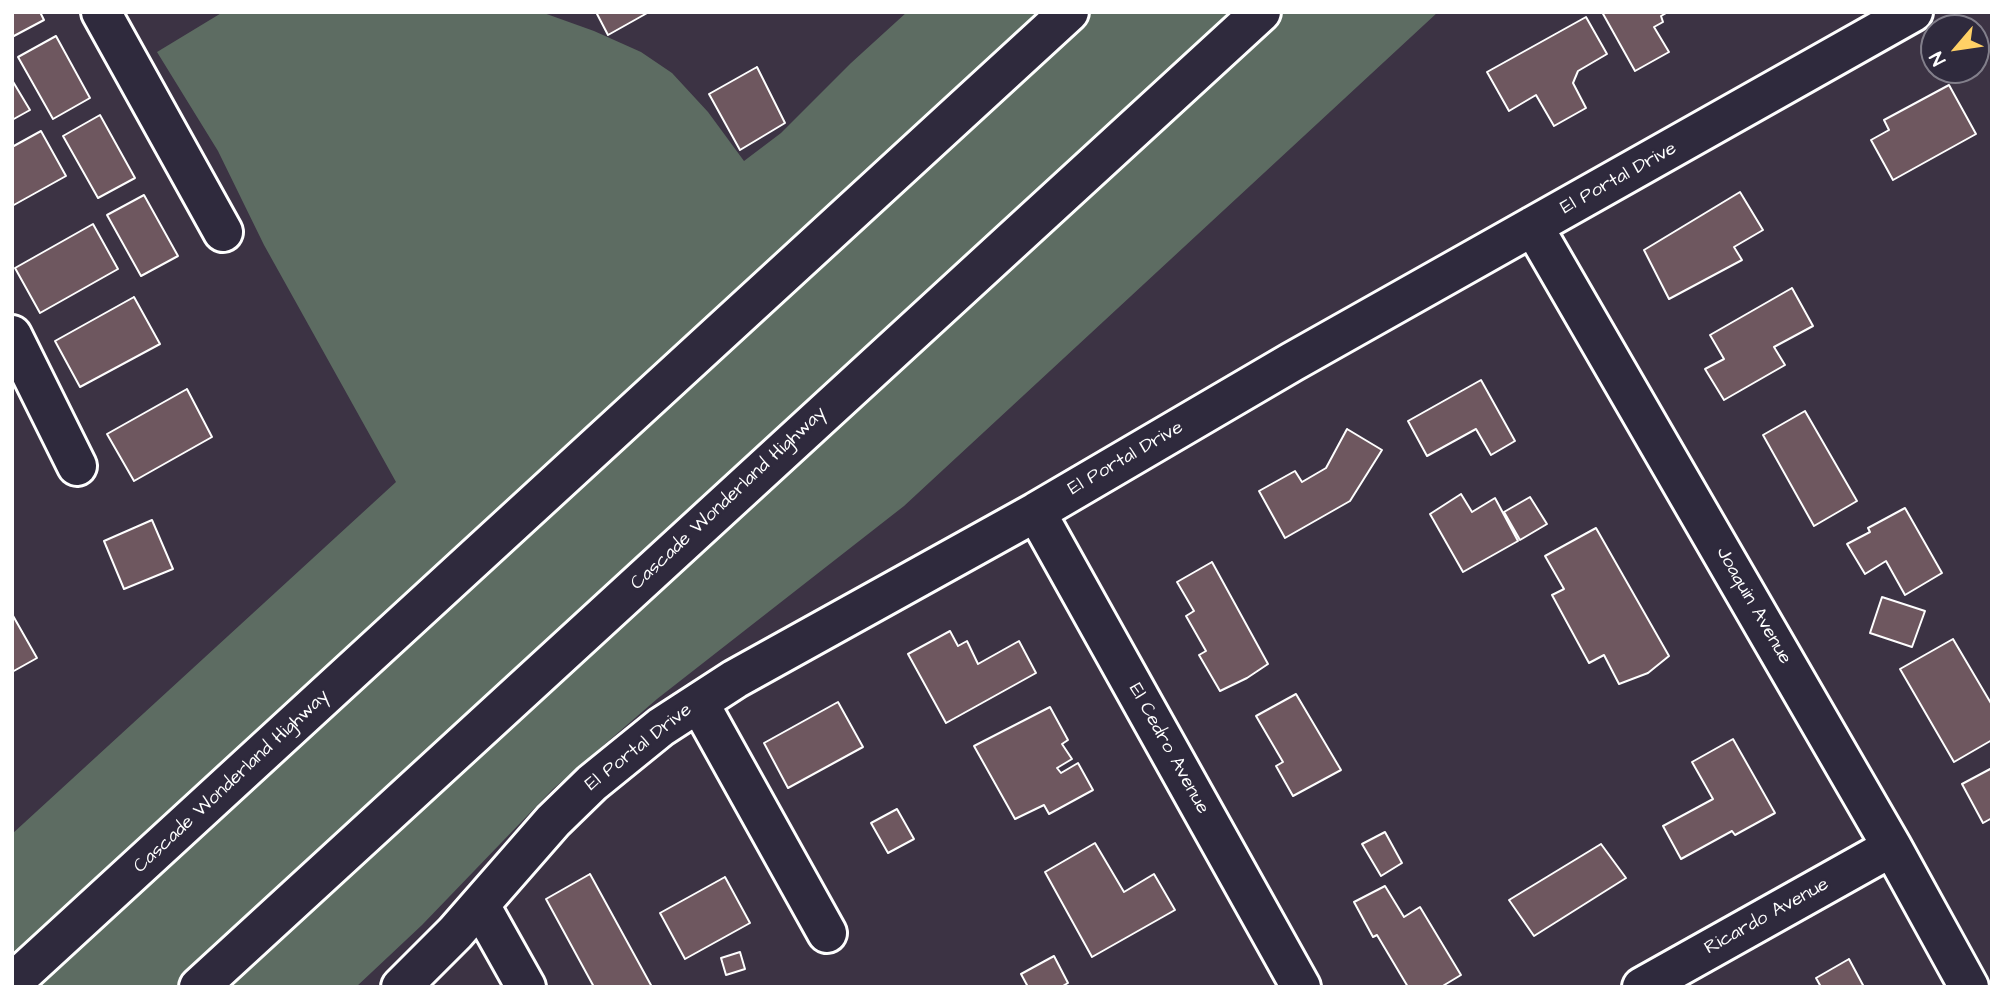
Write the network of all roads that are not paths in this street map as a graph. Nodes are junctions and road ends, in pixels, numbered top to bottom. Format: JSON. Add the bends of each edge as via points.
{"nodes":[{"id":1,"x":102,"y":12,"type":"edge"},
{"id":2,"x":1069,"y":12,"type":"edge"},
{"id":3,"x":1261,"y":12,"type":"edge"},
{"id":4,"x":1913,"y":12,"type":"edge"},
{"id":5,"x":1533,"y":226,"type":"junction"},
{"id":6,"x":223,"y":232,"type":"dead end"},
{"id":7,"x":12,"y":335,"type":"edge"},
{"id":8,"x":77,"y":466,"type":"dead end"},
{"id":9,"x":1035,"y":512,"type":"junction"},
{"id":10,"x":699,"y":703,"type":"junction"},
{"id":11,"x":1892,"y":848,"type":"junction"},
{"id":12,"x":480,"y":905,"type":"junction"},
{"id":13,"x":827,"y":933,"type":"dead end"},
{"id":14,"x":12,"y":983,"type":"edge"},
{"id":15,"x":199,"y":987,"type":"edge"},
{"id":16,"x":401,"y":987,"type":"edge"},
{"id":17,"x":526,"y":987,"type":"edge"},
{"id":18,"x":1301,"y":987,"type":"edge"},
{"id":19,"x":1642,"y":987,"type":"edge"},
{"id":20,"x":1969,"y":987,"type":"edge"}],
"edges":[{"from":1,"to":6,"type":"main road"},
{"from":2,"to":14,"type":"main road","name":"Cascade Wonderland Highway"},
{"from":3,"to":15,"type":"main road","name":"Cascade Wonderland Highway"},
{"from":4,"to":5,"type":"main road","name":"El Portal Drive"},
{"from":5,"to":9,"type":"main road","name":"El Portal Drive"},
{"from":5,"to":11,"type":"main road","name":"Joaquin Avenue"},
{"from":7,"to":8,"type":"main road"},
{"from":9,"to":10,"type":"main road","name":"El Portal Drive"},
{"from":9,"to":18,"type":"main road","name":"El Cedro Avenue"},
{"from":10,"to":12,"type":"main road","name":"El Portal Drive","via":[[661,727],[592,783]]},
{"from":10,"to":13,"type":"main road"},
{"from":11,"to":19,"type":"main road","name":"Ricardo Avenue"},
{"from":11,"to":20,"type":"main road","name":"Joaquin Avenue"},
{"from":12,"to":16,"type":"main road","name":"El Portal Drive"},
{"from":12,"to":17,"type":"main road"}]}
